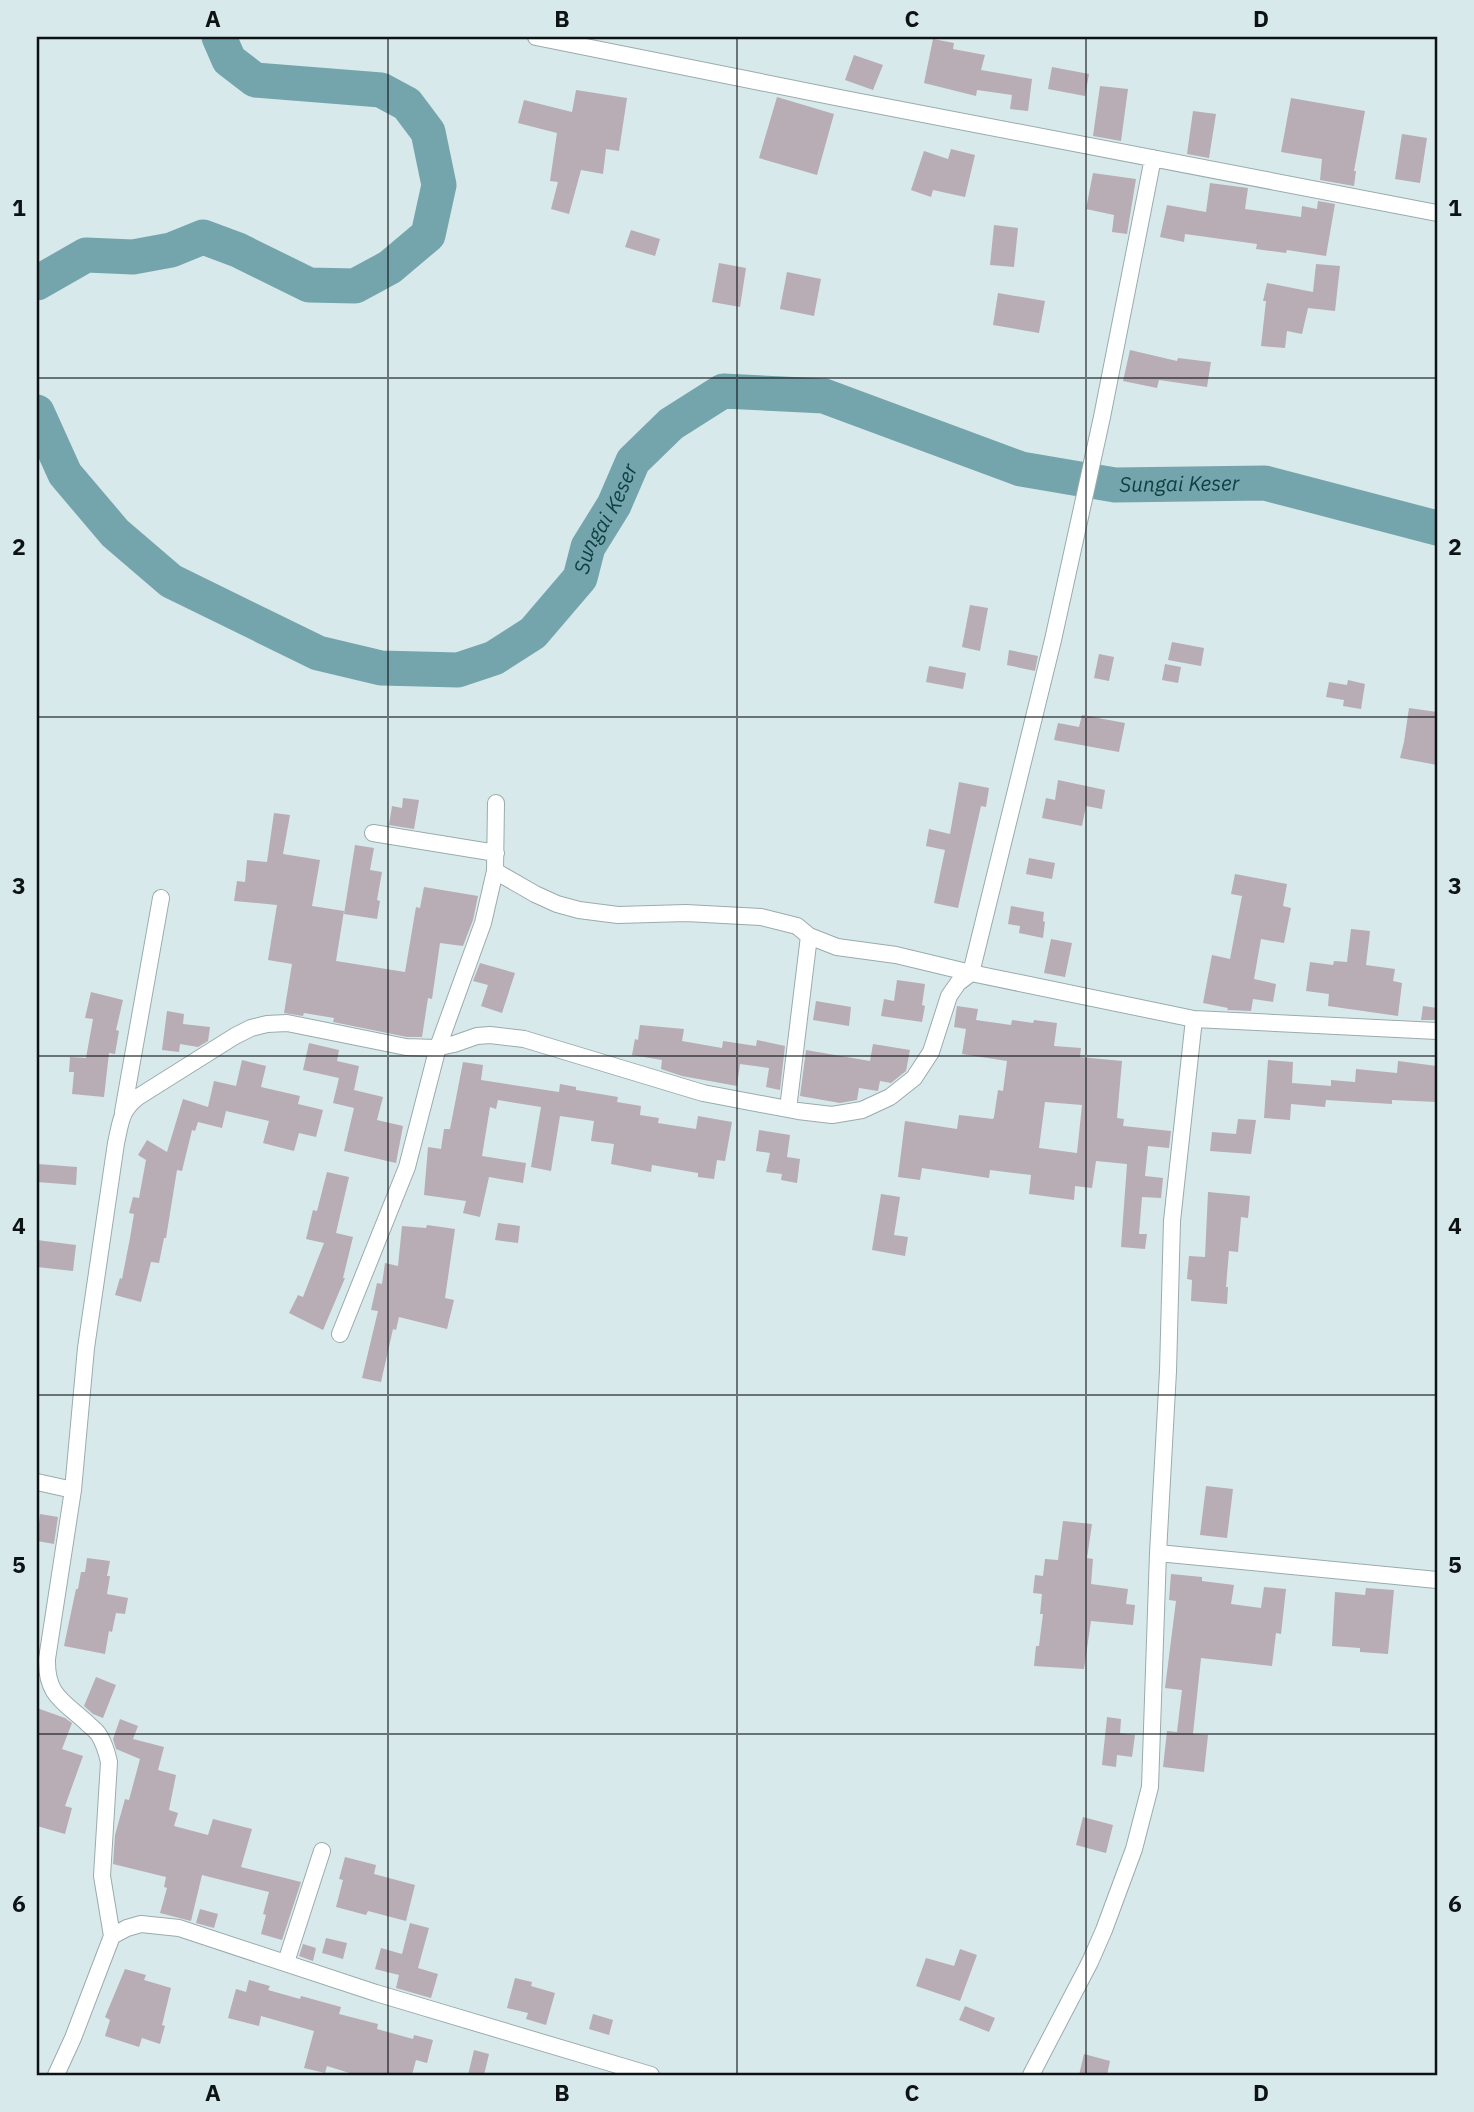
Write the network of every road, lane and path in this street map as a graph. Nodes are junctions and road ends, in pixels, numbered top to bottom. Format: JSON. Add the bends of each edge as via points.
{"nodes":[{"id":1,"x":536,"y":37,"type":"edge"},
{"id":2,"x":1153,"y":158,"type":"junction"},
{"id":3,"x":1437,"y":213,"type":"edge"},
{"id":4,"x":496,"y":803,"type":"dead end"},
{"id":5,"x":373,"y":833,"type":"dead end"},
{"id":6,"x":496,"y":853,"type":"junction"},
{"id":7,"x":495,"y":871,"type":"junction"},
{"id":8,"x":161,"y":898,"type":"dead end"},
{"id":9,"x":809,"y":936,"type":"junction"},
{"id":10,"x":971,"y":973,"type":"junction"},
{"id":11,"x":1194,"y":1020,"type":"junction"},
{"id":12,"x":1437,"y":1031,"type":"edge"},
{"id":13,"x":438,"y":1047,"type":"junction"},
{"id":14,"x":788,"y":1109,"type":"junction"},
{"id":15,"x":123,"y":1112,"type":"junction"},
{"id":16,"x":340,"y":1335,"type":"dead end"},
{"id":17,"x":37,"y":1482,"type":"edge"},
{"id":18,"x":73,"y":1490,"type":"junction"},
{"id":19,"x":1158,"y":1553,"type":"junction"},
{"id":20,"x":1437,"y":1580,"type":"edge"},
{"id":21,"x":322,"y":1851,"type":"dead end"},
{"id":22,"x":112,"y":1936,"type":"junction"},
{"id":23,"x":286,"y":1962,"type":"junction"},
{"id":24,"x":633,"y":2073,"type":"edge"},
{"id":25,"x":56,"y":2075,"type":"edge"},
{"id":26,"x":651,"y":2075,"type":"edge"},
{"id":27,"x":1031,"y":2075,"type":"edge"}],
"edges":[{"from":1,"to":2,"type":"street"},
{"from":2,"to":3,"type":"street"},
{"from":2,"to":10,"type":"street","via":[[1053,640]]},
{"from":4,"to":6,"type":"street"},
{"from":5,"to":6,"type":"street"},
{"from":6,"to":7,"type":"street"},
{"from":7,"to":9,"type":"street","via":[[557,904],[587,911],[752,916],[786,922]]},
{"from":7,"to":13,"type":"street","via":[[483,923]]},
{"from":8,"to":15,"type":"street"},
{"from":9,"to":10,"type":"street","via":[[837,947]]},
{"from":9,"to":14,"type":"street"},
{"from":10,"to":11,"type":"street"},
{"from":10,"to":14,"type":"street","via":[[949,996],[931,1052],[914,1078],[890,1097],[862,1110],[832,1115]]},
{"from":11,"to":12,"type":"street"},
{"from":11,"to":19,"type":"street","via":[[1172,1221]]},
{"from":13,"to":14,"type":"street","via":[[477,1036],[512,1037],[703,1093]]},
{"from":13,"to":15,"type":"street","via":[[406,1047],[287,1023],[267,1024],[234,1036],[138,1097]]},
{"from":13,"to":16,"type":"street","via":[[407,1167]]},
{"from":15,"to":18,"type":"street","via":[[86,1348]]},
{"from":17,"to":18,"type":"street"},
{"from":18,"to":22,"type":"street","via":[[47,1676],[58,1697],[98,1733],[106,1748],[110,1773],[102,1876]]},
{"from":19,"to":20,"type":"street"},
{"from":19,"to":27,"type":"street","via":[[1150,1787],[1134,1849],[1104,1930]]},
{"from":21,"to":23,"type":"street"},
{"from":22,"to":23,"type":"street","via":[[141,1924],[168,1926]]},
{"from":22,"to":25,"type":"street"},
{"from":23,"to":24,"type":"street"},
{"from":24,"to":26,"type":"street"}]}
